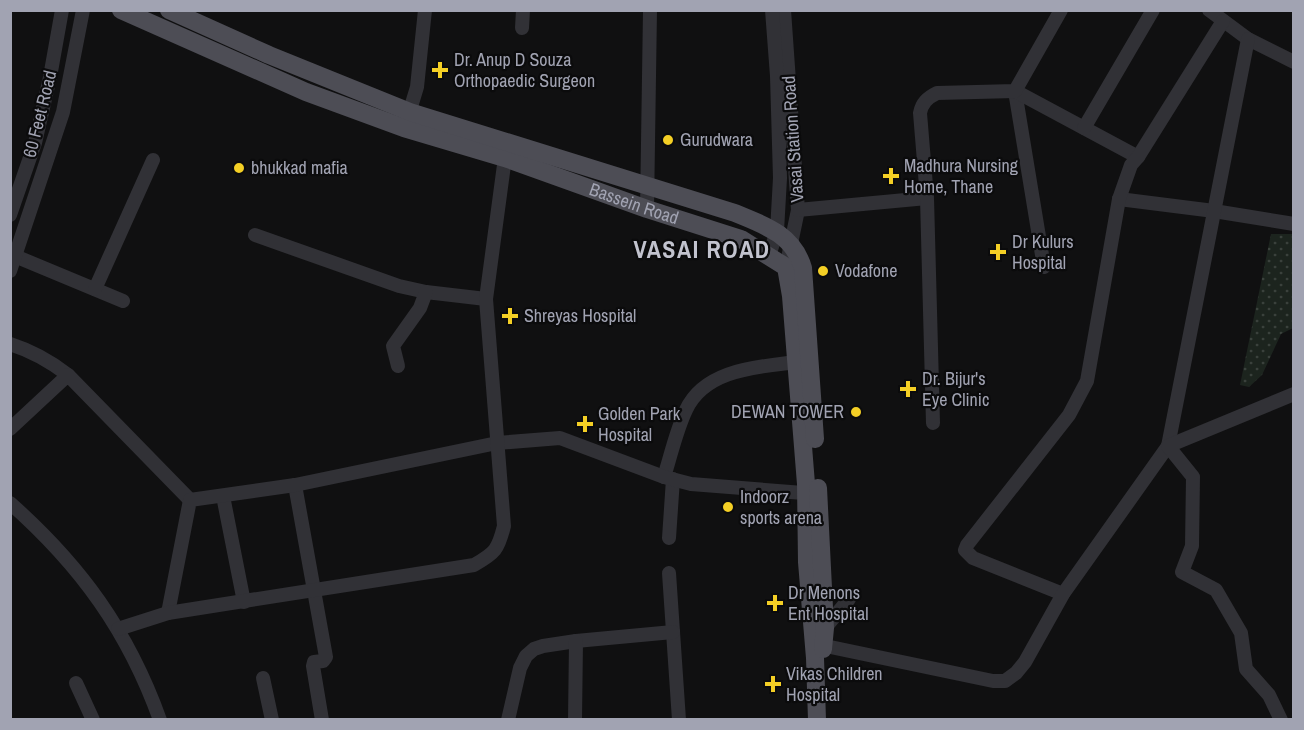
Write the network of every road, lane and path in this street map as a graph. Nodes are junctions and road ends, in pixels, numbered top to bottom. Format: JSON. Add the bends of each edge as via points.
{"nodes":[{"id":1,"x":63,"y":10,"type":"edge"},
{"id":2,"x":83,"y":10,"type":"edge"},
{"id":3,"x":121,"y":10,"type":"edge"},
{"id":4,"x":169,"y":10,"type":"edge"},
{"id":5,"x":425,"y":10,"type":"edge"},
{"id":6,"x":523,"y":10,"type":"edge"},
{"id":7,"x":650,"y":10,"type":"edge"},
{"id":8,"x":772,"y":10,"type":"edge"},
{"id":9,"x":784,"y":10,"type":"edge"},
{"id":10,"x":1061,"y":10,"type":"edge"},
{"id":11,"x":1153,"y":10,"type":"edge"},
{"id":12,"x":1209,"y":10,"type":"edge"},
{"id":13,"x":1223,"y":21,"type":"junction"},
{"id":14,"x":522,"y":28,"type":"dead end"},
{"id":15,"x":1248,"y":39,"type":"junction"},
{"id":16,"x":1293,"y":62,"type":"edge"},
{"id":17,"x":1015,"y":91,"type":"junction"},
{"id":18,"x":407,"y":120,"type":"junction"},
{"id":19,"x":1084,"y":129,"type":"junction"},
{"id":20,"x":506,"y":150,"type":"junction"},
{"id":21,"x":1138,"y":157,"type":"junction"},
{"id":22,"x":153,"y":160,"type":"dead end"},
{"id":23,"x":647,"y":184,"type":"junction"},
{"id":24,"x":927,"y":198,"type":"junction"},
{"id":25,"x":1119,"y":199,"type":"junction"},
{"id":26,"x":647,"y":209,"type":"junction"},
{"id":27,"x":798,"y":210,"type":"junction"},
{"id":28,"x":1214,"y":211,"type":"junction"},
{"id":29,"x":10,"y":216,"type":"edge"},
{"id":30,"x":1293,"y":224,"type":"edge"},
{"id":31,"x":777,"y":231,"type":"junction"},
{"id":32,"x":255,"y":235,"type":"dead end"},
{"id":33,"x":791,"y":244,"type":"junction"},
{"id":34,"x":14,"y":255,"type":"edge"},
{"id":35,"x":769,"y":256,"type":"junction"},
{"id":36,"x":786,"y":267,"type":"junction"},
{"id":37,"x":1044,"y":267,"type":"dead end"},
{"id":38,"x":10,"y":271,"type":"edge"},
{"id":39,"x":95,"y":289,"type":"junction"},
{"id":40,"x":426,"y":292,"type":"junction"},
{"id":41,"x":486,"y":299,"type":"junction"},
{"id":42,"x":123,"y":301,"type":"dead end"},
{"id":43,"x":10,"y":344,"type":"edge"},
{"id":44,"x":796,"y":362,"type":"junction"},
{"id":45,"x":398,"y":366,"type":"dead end"},
{"id":46,"x":69,"y":375,"type":"junction"},
{"id":47,"x":1293,"y":394,"type":"edge"},
{"id":48,"x":933,"y":423,"type":"dead end"},
{"id":49,"x":10,"y":429,"type":"edge"},
{"id":50,"x":497,"y":443,"type":"junction"},
{"id":51,"x":1168,"y":446,"type":"junction"},
{"id":52,"x":668,"y":478,"type":"junction"},
{"id":53,"x":295,"y":485,"type":"junction"},
{"id":54,"x":812,"y":494,"type":"junction"},
{"id":55,"x":223,"y":496,"type":"junction"},
{"id":56,"x":190,"y":500,"type":"junction"},
{"id":57,"x":10,"y":503,"type":"edge"},
{"id":58,"x":669,"y":538,"type":"dead end"},
{"id":59,"x":669,"y":573,"type":"dead end"},
{"id":60,"x":313,"y":590,"type":"junction"},
{"id":61,"x":1063,"y":594,"type":"junction"},
{"id":62,"x":849,"y":599,"type":"dead end"},
{"id":63,"x":244,"y":602,"type":"junction"},
{"id":64,"x":168,"y":613,"type":"junction"},
{"id":65,"x":118,"y":629,"type":"junction"},
{"id":66,"x":673,"y":632,"type":"junction"},
{"id":67,"x":820,"y":639,"type":"junction"},
{"id":68,"x":576,"y":641,"type":"junction"},
{"id":69,"x":263,"y":678,"type":"dead end"},
{"id":70,"x":76,"y":683,"type":"dead end"},
{"id":71,"x":93,"y":720,"type":"edge"},
{"id":72,"x":160,"y":720,"type":"edge"},
{"id":73,"x":272,"y":720,"type":"edge"},
{"id":74,"x":322,"y":720,"type":"edge"},
{"id":75,"x":508,"y":720,"type":"edge"},
{"id":76,"x":575,"y":720,"type":"edge"},
{"id":77,"x":679,"y":720,"type":"edge"},
{"id":78,"x":817,"y":720,"type":"edge"},
{"id":79,"x":827,"y":720,"type":"edge"},
{"id":80,"x":1281,"y":720,"type":"edge"}],
"edges":[{"from":1,"to":29,"type":"street","name":"60 Feet Road","via":[[35,143]]},
{"from":2,"to":34,"type":"street","via":[[63,112]]},
{"from":3,"to":18,"type":"main road","name":"Bassein Road","via":[[306,92]]},
{"from":4,"to":18,"type":"main road","name":"Bassein Road"},
{"from":5,"to":18,"type":"street","via":[[417,87]]},
{"from":6,"to":14,"type":"street"},
{"from":7,"to":23,"type":"street"},
{"from":8,"to":31,"type":"street","via":[[780,178]]},
{"from":9,"to":27,"type":"street","name":"Vasai Station Road"},
{"from":10,"to":17,"type":"street"},
{"from":11,"to":19,"type":"street"},
{"from":12,"to":13,"type":"street"},
{"from":13,"to":15,"type":"street"},
{"from":13,"to":21,"type":"street"},
{"from":15,"to":16,"type":"street"},
{"from":15,"to":28,"type":"street"},
{"from":17,"to":19,"type":"street"},
{"from":17,"to":24,"type":"street","via":[[937,93],[928,97],[920,113]]},
{"from":17,"to":37,"type":"street"},
{"from":18,"to":20,"type":"main road","name":"Bassein Road"},
{"from":19,"to":21,"type":"street"},
{"from":20,"to":23,"type":"main road","name":"Bassein Road"},
{"from":20,"to":26,"type":"main road","name":"Bassein Road"},
{"from":20,"to":41,"type":"street"},
{"from":21,"to":25,"type":"street","via":[[1131,165]]},
{"from":22,"to":39,"type":"street"},
{"from":23,"to":26,"type":"street"},
{"from":23,"to":31,"type":"main road","name":"Bassein Road"},
{"from":24,"to":27,"type":"street"},
{"from":24,"to":48,"type":"street"},
{"from":25,"to":28,"type":"street"},
{"from":25,"to":61,"type":"street","via":[[1087,381],[1069,415],[965,550],[973,558]]},
{"from":26,"to":35,"type":"main road","name":"Bassein Road","via":[[741,239]]},
{"from":27,"to":33,"type":"street","name":"Vasai Station Road"},
{"from":28,"to":30,"type":"street"},
{"from":28,"to":51,"type":"street"},
{"from":31,"to":33,"type":"main road","name":"Bassein Road"},
{"from":31,"to":35,"type":"street"},
{"from":32,"to":40,"type":"street"},
{"from":33,"to":36,"type":"street","name":"Vasai Station Road"},
{"from":33,"to":54,"type":"main road","name":"Bassein Road","via":[[803,268]]},
{"from":34,"to":38,"type":"street"},
{"from":34,"to":39,"type":"street"},
{"from":35,"to":36,"type":"main road","name":"Bassein Road"},
{"from":36,"to":44,"type":"main road","name":"Bassein Road"},
{"from":39,"to":42,"type":"street"},
{"from":40,"to":41,"type":"street"},
{"from":40,"to":45,"type":"street","via":[[420,308],[393,346]]},
{"from":41,"to":50,"type":"street"},
{"from":43,"to":46,"type":"street","via":[[41,356]]},
{"from":44,"to":52,"type":"street","via":[[746,368],[707,385],[686,410]]},
{"from":44,"to":54,"type":"main road","name":"Bassein Road"},
{"from":46,"to":49,"type":"street"},
{"from":46,"to":56,"type":"street"},
{"from":47,"to":51,"type":"street"},
{"from":50,"to":52,"type":"street","via":[[560,438]]},
{"from":50,"to":53,"type":"street"},
{"from":50,"to":60,"type":"street","via":[[504,526],[493,554],[474,565]]},
{"from":51,"to":61,"type":"street"},
{"from":51,"to":80,"type":"street","via":[[1193,477],[1192,546],[1182,572],[1216,590],[1241,633],[1246,669],[1269,695]]},
{"from":52,"to":54,"type":"street"},
{"from":52,"to":58,"type":"street"},
{"from":53,"to":55,"type":"street"},
{"from":53,"to":60,"type":"street"},
{"from":54,"to":67,"type":"main road","name":"Bassein Road","via":[[807,562]]},
{"from":55,"to":56,"type":"street"},
{"from":55,"to":63,"type":"street"},
{"from":56,"to":64,"type":"street"},
{"from":57,"to":65,"type":"street","via":[[46,535],[82,577]]},
{"from":59,"to":66,"type":"street"},
{"from":60,"to":63,"type":"street"},
{"from":60,"to":74,"type":"street","via":[[326,657],[313,666]]},
{"from":61,"to":67,"type":"street","via":[[1025,662],[1005,681]]},
{"from":62,"to":67,"type":"street"},
{"from":63,"to":64,"type":"street"},
{"from":64,"to":65,"type":"street"},
{"from":65,"to":72,"type":"street"},
{"from":66,"to":68,"type":"street"},
{"from":66,"to":77,"type":"street"},
{"from":67,"to":78,"type":"main road","name":"Bassein Road"},
{"from":67,"to":79,"type":"main road","name":"Bassein Road"},
{"from":68,"to":75,"type":"street","via":[[543,646],[526,656]]},
{"from":68,"to":76,"type":"street"},
{"from":69,"to":73,"type":"street"},
{"from":70,"to":71,"type":"street"}]}
